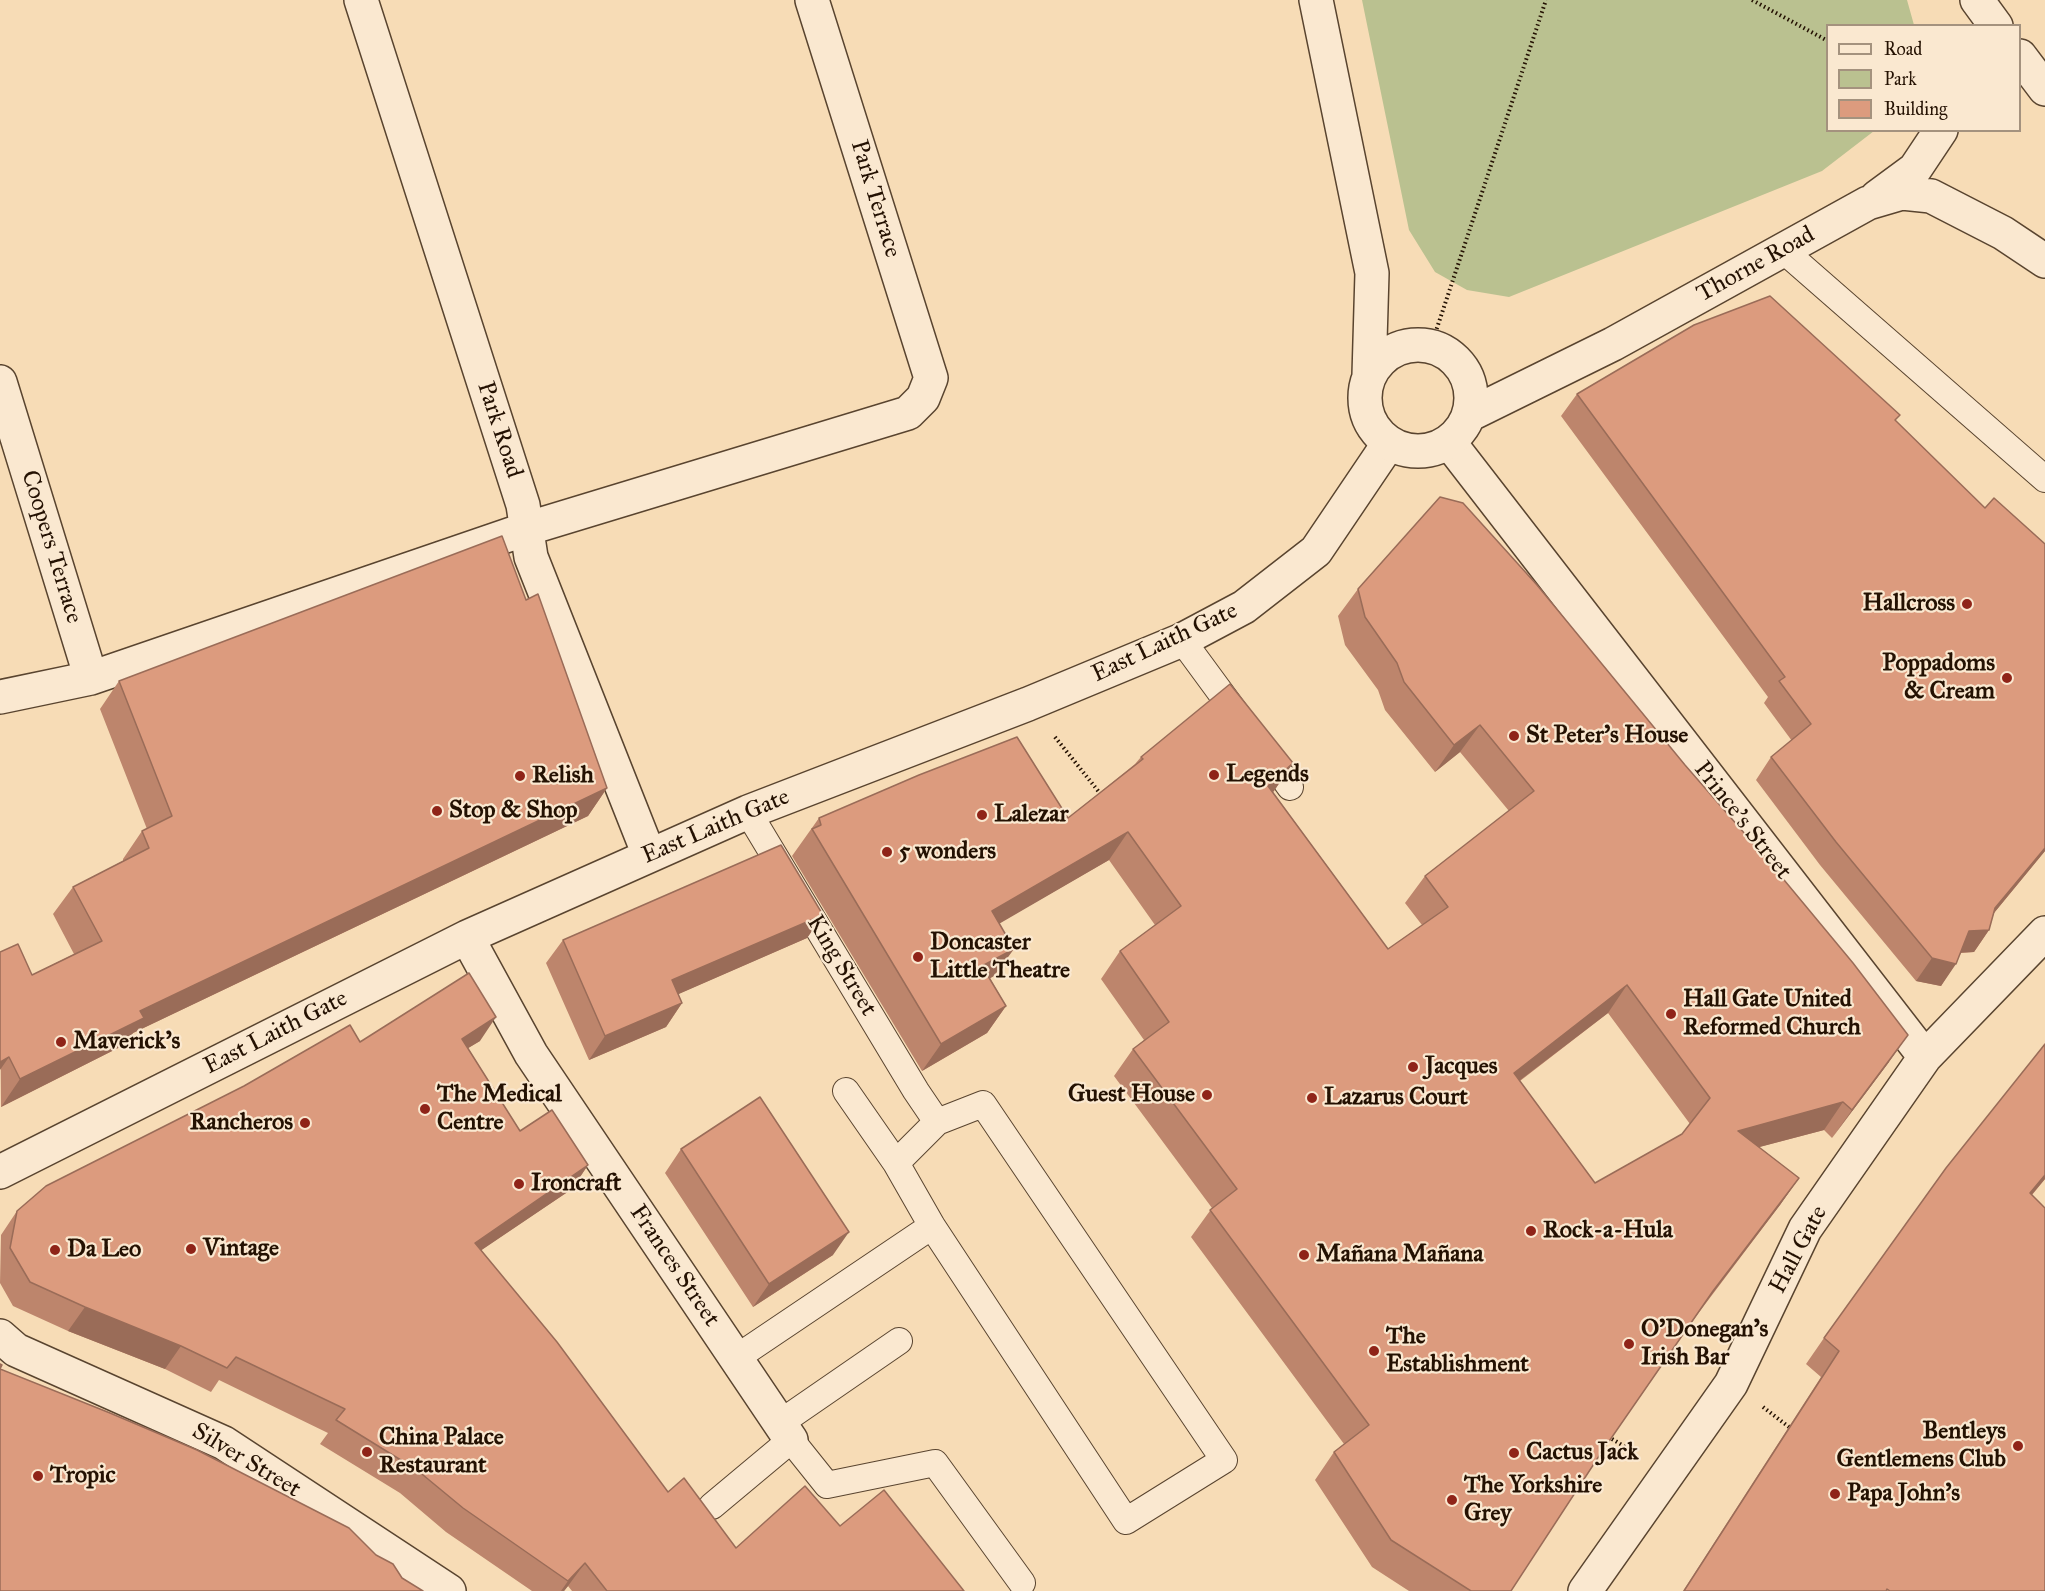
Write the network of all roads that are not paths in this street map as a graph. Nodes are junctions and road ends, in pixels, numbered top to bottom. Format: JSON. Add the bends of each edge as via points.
{"nodes":[{"id":1,"x":361,"y":0,"type":"edge"},
{"id":2,"x":812,"y":0,"type":"edge"},
{"id":3,"x":1316,"y":0,"type":"edge"},
{"id":4,"x":1965,"y":0,"type":"edge"},
{"id":5,"x":1977,"y":0,"type":"edge"},
{"id":6,"x":1968,"y":24,"type":"edge"},
{"id":7,"x":1995,"y":24,"type":"edge"},
{"id":8,"x":2021,"y":59,"type":"edge"},
{"id":9,"x":2045,"y":89,"type":"edge"},
{"id":10,"x":1940,"y":132,"type":"edge"},
{"id":11,"x":1868,"y":203,"type":"junction"},
{"id":12,"x":1783,"y":250,"type":"junction"},
{"id":13,"x":2045,"y":261,"type":"edge"},
{"id":14,"x":1370,"y":375,"type":"junction"},
{"id":15,"x":0,"y":382,"type":"edge"},
{"id":16,"x":1469,"y":415,"type":"junction"},
{"id":17,"x":1449,"y":442,"type":"junction"},
{"id":18,"x":1389,"y":443,"type":"junction"},
{"id":19,"x":2045,"y":479,"type":"edge"},
{"id":20,"x":526,"y":529,"type":"junction"},
{"id":21,"x":1182,"y":640,"type":"junction"},
{"id":22,"x":91,"y":678,"type":"junction"},
{"id":23,"x":0,"y":697,"type":"edge"},
{"id":24,"x":1290,"y":787,"type":"edge"},
{"id":25,"x":748,"y":812,"type":"junction"},
{"id":26,"x":649,"y":855,"type":"junction"},
{"id":27,"x":2045,"y":933,"type":"edge"},
{"id":28,"x":467,"y":937,"type":"junction"},
{"id":29,"x":1925,"y":1057,"type":"junction"},
{"id":30,"x":846,"y":1091,"type":"dead end"},
{"id":31,"x":937,"y":1122,"type":"junction"},
{"id":32,"x":896,"y":1163,"type":"junction"},
{"id":33,"x":0,"y":1172,"type":"edge"},
{"id":34,"x":932,"y":1226,"type":"junction"},
{"id":35,"x":0,"y":1336,"type":"edge"},
{"id":36,"x":899,"y":1341,"type":"dead end"},
{"id":37,"x":736,"y":1358,"type":"junction"},
{"id":38,"x":785,"y":1431,"type":"junction"},
{"id":39,"x":712,"y":1506,"type":"dead end"},
{"id":40,"x":1022,"y":1583,"type":"dead end"},
{"id":41,"x":449,"y":1591,"type":"edge"},
{"id":42,"x":1585,"y":1591,"type":"edge"}],
"edges":[{"from":1,"to":20,"type":"street","name":"Park Road","via":[[523,504]]},
{"from":2,"to":20,"type":"street","name":"Park Terrace","via":[[931,378],[923,398],[908,413]]},
{"from":3,"to":14,"type":"street","via":[[1372,273]]},
{"from":4,"to":6,"type":"street"},
{"from":5,"to":7,"type":"street"},
{"from":8,"to":9,"type":"street"},
{"from":10,"to":11,"type":"street","via":[[1915,169]]},
{"from":11,"to":12,"type":"street","name":"Thorne Road"},
{"from":11,"to":13,"type":"street","name":"Thorne Road","via":[[1902,193],[1931,196],[2003,233]]},
{"from":12,"to":16,"type":"street","name":"Thorne Road","via":[[1613,344]]},
{"from":12,"to":19,"type":"lane"},
{"from":14,"to":16,"type":"street","via":[[1380,360],[1395,350],[1412,345],[1431,346],[1447,353],[1469,381]]},
{"from":14,"to":18,"type":"street","via":[[1365,393],[1367,412],[1373,428]]},
{"from":15,"to":22,"type":"street","name":"Coopers Terrace"},
{"from":16,"to":17,"type":"street"},
{"from":17,"to":18,"type":"street","via":[[1434,450],[1416,452]]},
{"from":17,"to":29,"type":"street","name":"Prince's Street"},
{"from":18,"to":21,"type":"street","name":"East Laith Gate","via":[[1316,551],[1244,608]]},
{"from":20,"to":22,"type":"street"},
{"from":20,"to":26,"type":"street","name":"Park Road","via":[[531,557]]},
{"from":21,"to":24,"type":"lane"},
{"from":21,"to":25,"type":"street","name":"East Laith Gate"},
{"from":22,"to":23,"type":"street"},
{"from":25,"to":26,"type":"street","name":"East Laith Gate"},
{"from":25,"to":31,"type":"lane","name":"King Street"},
{"from":26,"to":28,"type":"street","name":"East Laith Gate"},
{"from":27,"to":29,"type":"street","name":"Hall Gate"},
{"from":28,"to":33,"type":"street","name":"East Laith Gate"},
{"from":28,"to":37,"type":"street","name":"Frances Street","via":[[531,1054]]},
{"from":29,"to":42,"type":"street","name":"Hall Gate","via":[[1805,1229],[1731,1384]]},
{"from":30,"to":32,"type":"lane"},
{"from":31,"to":32,"type":"lane"},
{"from":31,"to":34,"type":"lane","via":[[983,1104],[1224,1460],[1126,1521]]},
{"from":32,"to":34,"type":"lane"},
{"from":34,"to":37,"type":"lane"},
{"from":35,"to":41,"type":"street","name":"Silver Street","via":[[16,1350],[224,1443]]},
{"from":36,"to":38,"type":"lane"},
{"from":37,"to":38,"type":"street","name":"Frances Street"},
{"from":38,"to":39,"type":"lane"},
{"from":38,"to":40,"type":"lane","via":[[827,1485],[935,1463]]}]}
